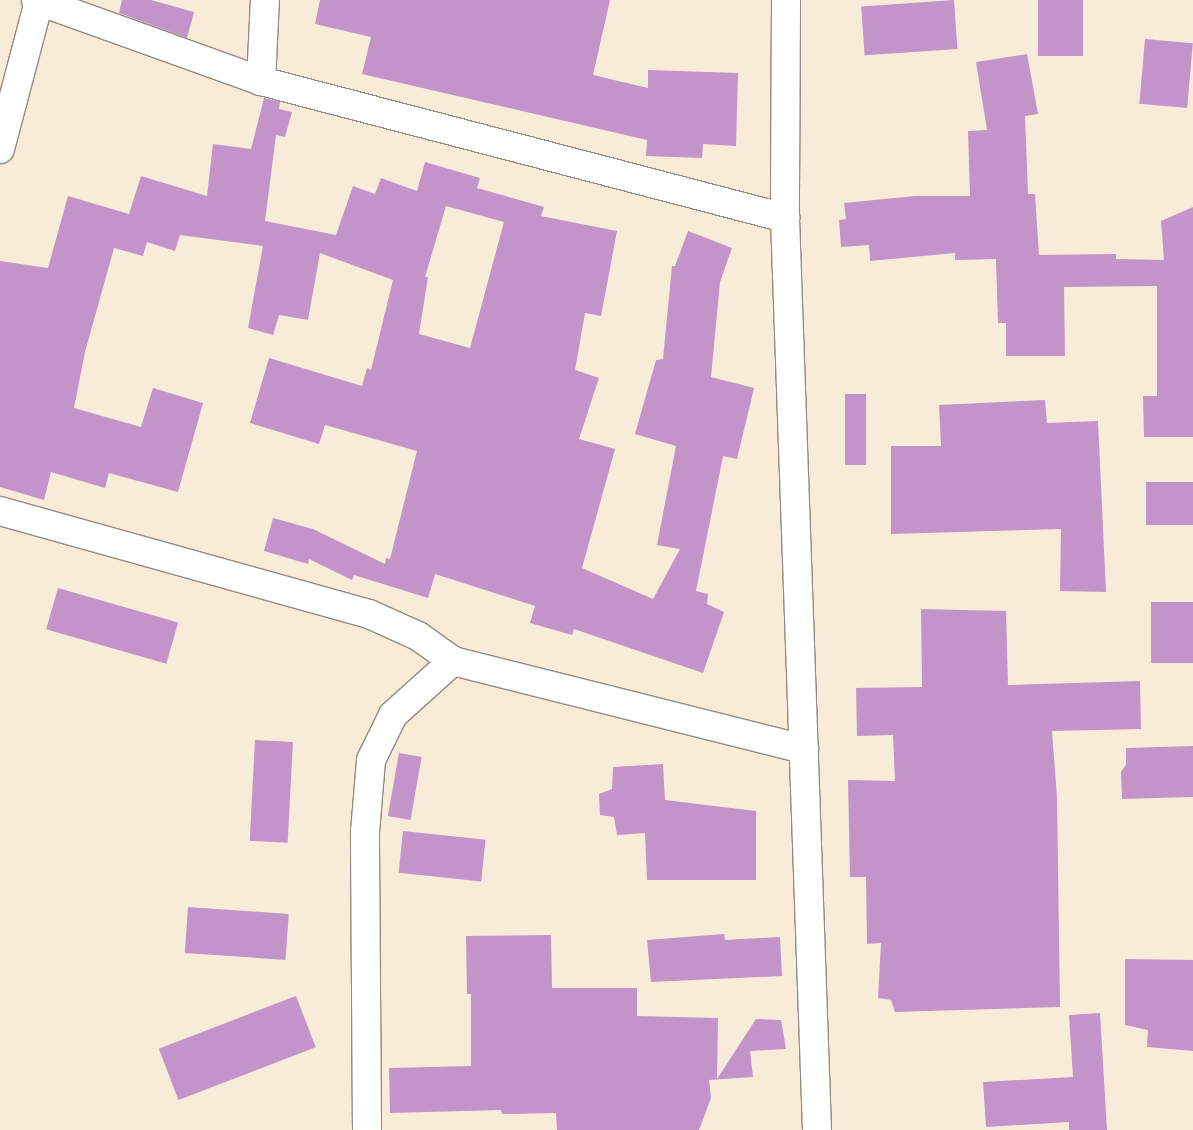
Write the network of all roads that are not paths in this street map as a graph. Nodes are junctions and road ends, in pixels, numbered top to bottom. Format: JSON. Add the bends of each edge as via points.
{"nodes":[{"id":1,"x":37,"y":0,"type":"edge"},
{"id":2,"x":265,"y":0,"type":"edge"},
{"id":3,"x":786,"y":0,"type":"edge"},
{"id":4,"x":261,"y":82,"type":"junction"},
{"id":5,"x":0,"y":149,"type":"edge"},
{"id":6,"x":785,"y":218,"type":"junction"},
{"id":7,"x":0,"y":511,"type":"edge"},
{"id":8,"x":453,"y":661,"type":"junction"},
{"id":9,"x":804,"y":749,"type":"junction"},
{"id":10,"x":367,"y":1130,"type":"edge"},
{"id":11,"x":817,"y":1130,"type":"edge"}],
"edges":[{"from":1,"to":4,"type":"street"},
{"from":1,"to":5,"type":"street"},
{"from":2,"to":4,"type":"street"},
{"from":3,"to":6,"type":"street"},
{"from":4,"to":6,"type":"street"},
{"from":6,"to":9,"type":"street"},
{"from":7,"to":8,"type":"street","via":[[369,614],[418,636]]},
{"from":8,"to":9,"type":"street"},
{"from":8,"to":10,"type":"street","via":[[393,715],[371,760],[365,832]]},
{"from":9,"to":11,"type":"street"}]}
